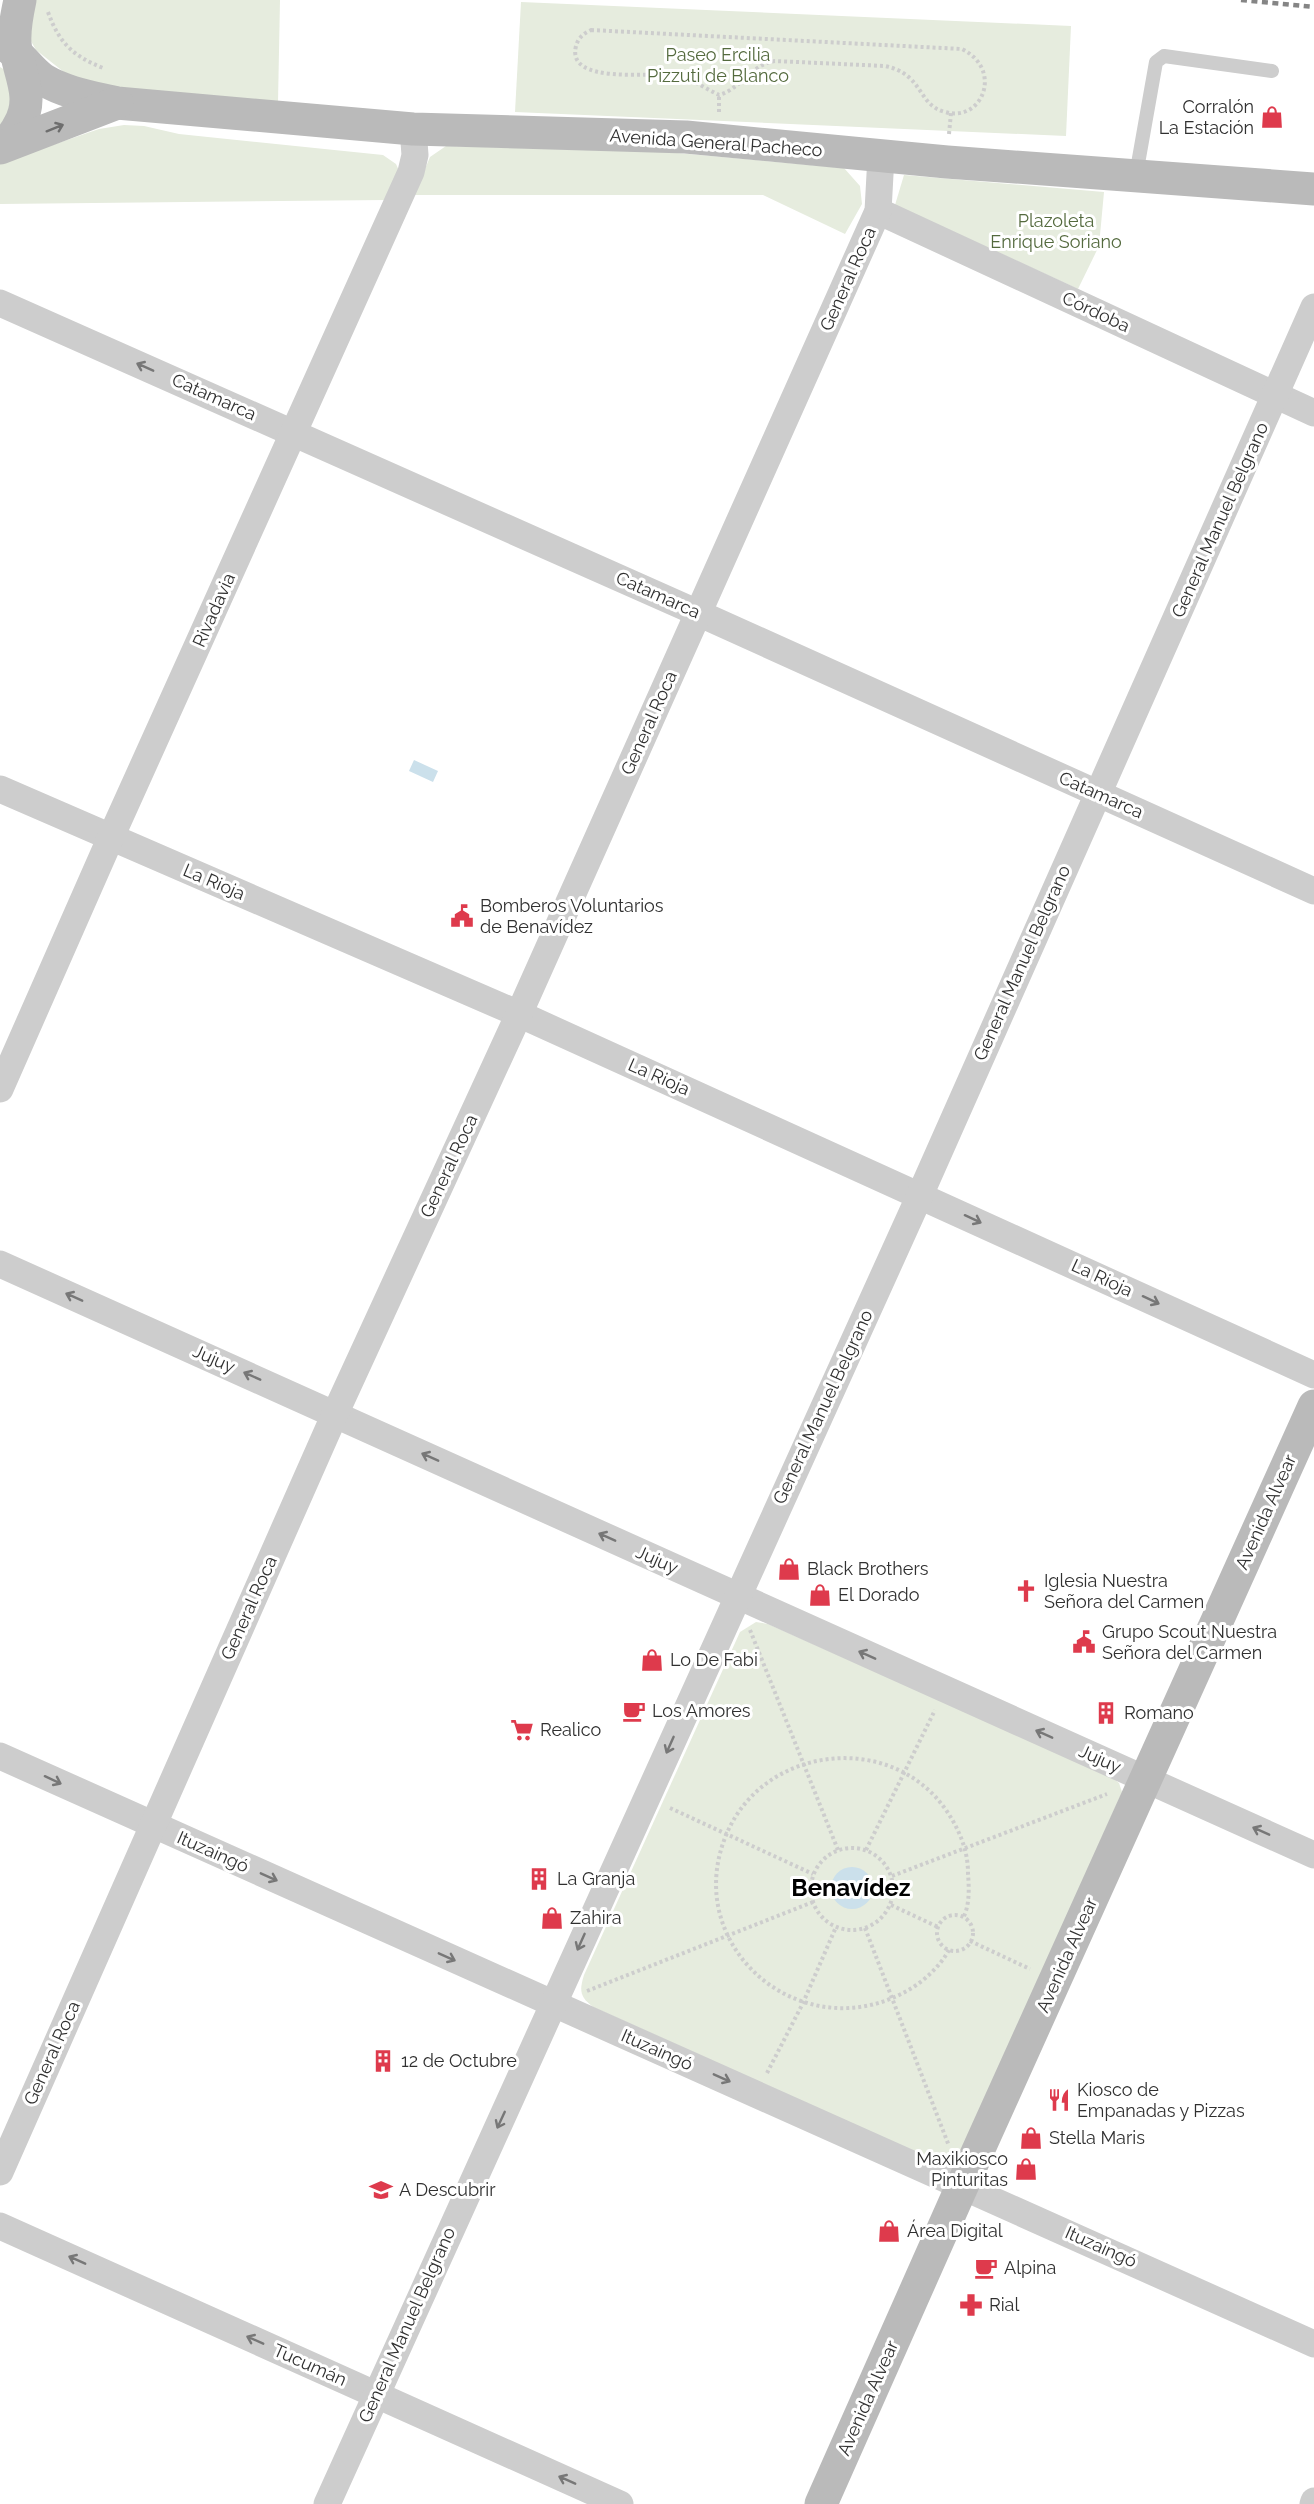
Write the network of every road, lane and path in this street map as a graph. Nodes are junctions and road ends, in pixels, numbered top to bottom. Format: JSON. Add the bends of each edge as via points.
{"nodes":[{"id":1,"x":20,"y":0,"type":"edge"},
{"id":2,"x":599,"y":30,"type":"joint"},
{"id":3,"x":8,"y":48,"type":"edge"},
{"id":4,"x":1272,"y":71,"type":"dead end"},
{"id":5,"x":117,"y":103,"type":"junction"},
{"id":6,"x":413,"y":129,"type":"junction"},
{"id":7,"x":0,"y":147,"type":"edge"},
{"id":8,"x":881,"y":156,"type":"junction"},
{"id":9,"x":1136,"y":176,"type":"junction"},
{"id":10,"x":1314,"y":189,"type":"edge"},
{"id":11,"x":878,"y":211,"type":"junction"},
{"id":12,"x":0,"y":303,"type":"edge"},
{"id":13,"x":1314,"y":307,"type":"edge"},
{"id":14,"x":1275,"y":396,"type":"junction"},
{"id":15,"x":1314,"y":413,"type":"edge"},
{"id":16,"x":295,"y":433,"type":"junction"},
{"id":17,"x":698,"y":613,"type":"junction"},
{"id":18,"x":0,"y":789,"type":"edge"},
{"id":19,"x":1097,"y":794,"type":"junction"},
{"id":20,"x":111,"y":837,"type":"junction"},
{"id":21,"x":1314,"y":891,"type":"edge"},
{"id":22,"x":519,"y":1014,"type":"junction"},
{"id":23,"x":0,"y":1089,"type":"edge"},
{"id":24,"x":920,"y":1195,"type":"junction"},
{"id":25,"x":0,"y":1264,"type":"edge"},
{"id":26,"x":1314,"y":1375,"type":"edge"},
{"id":27,"x":1314,"y":1406,"type":"edge"},
{"id":28,"x":336,"y":1414,"type":"junction"},
{"id":29,"x":737,"y":1596,"type":"junction"},
{"id":30,"x":945,"y":1690,"type":"junction"},
{"id":31,"x":0,"y":1756,"type":"edge"},
{"id":32,"x":803,"y":1763,"type":"junction"},
{"id":33,"x":904,"y":1772,"type":"junction"},
{"id":34,"x":1146,"y":1780,"type":"junction"},
{"id":35,"x":647,"y":1797,"type":"junction"},
{"id":36,"x":152,"y":1825,"type":"junction"},
{"id":37,"x":727,"y":1834,"type":"junction"},
{"id":38,"x":965,"y":1848,"type":"junction"},
{"id":39,"x":838,"y":1850,"type":"junction"},
{"id":40,"x":866,"y":1850,"type":"junction"},
{"id":41,"x":1314,"y":1855,"type":"edge"},
{"id":42,"x":813,"y":1874,"type":"junction"},
{"id":43,"x":892,"y":1876,"type":"junction"},
{"id":44,"x":813,"y":1902,"type":"junction"},
{"id":45,"x":891,"y":1905,"type":"junction"},
{"id":46,"x":963,"y":1918,"type":"junction"},
{"id":47,"x":836,"y":1927,"type":"junction"},
{"id":48,"x":938,"y":1927,"type":"junction"},
{"id":49,"x":865,"y":1928,"type":"junction"},
{"id":50,"x":728,"y":1936,"type":"junction"},
{"id":51,"x":970,"y":1941,"type":"junction"},
{"id":52,"x":949,"y":1950,"type":"junction"},
{"id":53,"x":1055,"y":1980,"type":"junction"},
{"id":54,"x":892,"y":1999,"type":"junction"},
{"id":55,"x":803,"y":2003,"type":"junction"},
{"id":56,"x":554,"y":2004,"type":"junction"},
{"id":57,"x":757,"y":2094,"type":"junction"},
{"id":58,"x":0,"y":2172,"type":"edge"},
{"id":59,"x":963,"y":2184,"type":"junction"},
{"id":60,"x":0,"y":2226,"type":"edge"},
{"id":61,"x":1314,"y":2344,"type":"edge"},
{"id":62,"x":376,"y":2394,"type":"junction"},
{"id":63,"x":327,"y":2504,"type":"edge"},
{"id":64,"x":620,"y":2504,"type":"edge"},
{"id":65,"x":821,"y":2504,"type":"edge"}],
"edges":[{"from":1,"to":3,"type":"street","via":[[15,44]]},
{"from":2,"to":2,"type":"path","via":[[962,49],[980,62],[986,83],[983,94],[968,110],[946,113],[928,103],[916,83],[897,69],[768,61],[735,89],[719,95],[673,75],[598,73],[585,69],[576,58],[576,44],[585,33]]},
{"from":3,"to":5,"type":"street","name":"Avenida General Pacheco","via":[[54,85]]},
{"from":3,"to":7,"type":"street","via":[[27,91],[27,104],[17,129]]},
{"from":4,"to":9,"type":"lane","via":[[1164,56],[1156,62]]},
{"from":5,"to":6,"type":"street","name":"Avenida General Pacheco"},
{"from":7,"to":5,"type":"street","name":"Avenida General Pacheco","one_way":true},
{"from":6,"to":8,"type":"street","name":"Avenida General Pacheco","via":[[686,137]]},
{"from":6,"to":16,"type":"street","name":"Rivadavia","via":[[415,155],[411,172]]},
{"from":8,"to":9,"type":"street","name":"Avenida General Pacheco"},
{"from":8,"to":11,"type":"street","name":"General Roca"},
{"from":9,"to":10,"type":"street","name":"Avenida General Pacheco"},
{"from":11,"to":14,"type":"street","name":"Córdoba"},
{"from":11,"to":17,"type":"street","name":"General Roca"},
{"from":16,"to":12,"type":"street","name":"Catamarca","one_way":true},
{"from":13,"to":14,"type":"street","name":"General Manuel Belgrano"},
{"from":14,"to":15,"type":"street","name":"Córdoba"},
{"from":14,"to":19,"type":"street","name":"General Manuel Belgrano"},
{"from":16,"to":17,"type":"street","name":"Catamarca"},
{"from":16,"to":20,"type":"street","name":"Rivadavia"},
{"from":17,"to":19,"type":"street","name":"Catamarca"},
{"from":17,"to":22,"type":"street","name":"General Roca"},
{"from":18,"to":20,"type":"street","name":"La Rioja"},
{"from":19,"to":21,"type":"street","name":"Catamarca"},
{"from":19,"to":24,"type":"street","name":"General Manuel Belgrano"},
{"from":20,"to":22,"type":"street","name":"La Rioja"},
{"from":20,"to":23,"type":"street","name":"Rivadavia"},
{"from":22,"to":24,"type":"street","name":"La Rioja"},
{"from":22,"to":28,"type":"street","name":"General Roca"},
{"from":24,"to":26,"type":"street","name":"La Rioja","one_way":true},
{"from":24,"to":29,"type":"street","name":"General Manuel Belgrano"},
{"from":28,"to":25,"type":"street","name":"Jujuy","one_way":true},
{"from":27,"to":34,"type":"street","name":"Avenida Alvear"},
{"from":29,"to":28,"type":"street","name":"Jujuy","one_way":true},
{"from":28,"to":36,"type":"street","name":"General Roca"},
{"from":30,"to":29,"type":"street","name":"Jujuy","one_way":true},
{"from":29,"to":32,"type":"path"},
{"from":29,"to":35,"type":"street","name":"General Manuel Belgrano","one_way":true},
{"from":30,"to":33,"type":"path"},
{"from":34,"to":30,"type":"street","name":"Jujuy","one_way":true},
{"from":31,"to":36,"type":"street","name":"Ituzaingó","one_way":true},
{"from":32,"to":33,"type":"path","via":[[855,1757]]},
{"from":32,"to":37,"type":"path","via":[[750,1798]]},
{"from":32,"to":39,"type":"path"},
{"from":33,"to":38,"type":"path","via":[[940,1802]]},
{"from":33,"to":40,"type":"path"},
{"from":34,"to":38,"type":"path"},
{"from":41,"to":34,"type":"street","name":"Jujuy","one_way":true},
{"from":34,"to":53,"type":"street","name":"Avenida Alvear"},
{"from":35,"to":37,"type":"path"},
{"from":35,"to":56,"type":"street","name":"General Manuel Belgrano","one_way":true},
{"from":36,"to":56,"type":"street","name":"Ituzaingó","one_way":true},
{"from":36,"to":58,"type":"street","name":"General Roca"},
{"from":37,"to":42,"type":"path"},
{"from":37,"to":50,"type":"path","via":[[716,1885]]},
{"from":38,"to":43,"type":"path"},
{"from":38,"to":46,"type":"path","via":[[969,1890]]},
{"from":39,"to":40,"type":"path"},
{"from":39,"to":42,"type":"path","via":[[827,1856]]},
{"from":40,"to":43,"type":"path","via":[[878,1855]]},
{"from":42,"to":44,"type":"path"},
{"from":43,"to":45,"type":"path"},
{"from":44,"to":47,"type":"path","via":[[826,1921]]},
{"from":44,"to":50,"type":"path"},
{"from":45,"to":48,"type":"path"},
{"from":45,"to":49,"type":"path","via":[[885,1915]]},
{"from":46,"to":48,"type":"path","via":[[951,1916]]},
{"from":46,"to":51,"type":"path","via":[[971,1926]]},
{"from":47,"to":49,"type":"path"},
{"from":47,"to":55,"type":"path"},
{"from":48,"to":52,"type":"path","via":[[937,1938]]},
{"from":49,"to":54,"type":"path"},
{"from":50,"to":55,"type":"path","via":[[738,1954],[766,1984]]},
{"from":50,"to":56,"type":"path"},
{"from":51,"to":52,"type":"path","via":[[959,1951]]},
{"from":51,"to":53,"type":"path"},
{"from":52,"to":54,"type":"path","via":[[931,1973]]},
{"from":53,"to":59,"type":"street","name":"Avenida Alvear"},
{"from":54,"to":55,"type":"path","via":[[848,2009]]},
{"from":54,"to":59,"type":"path"},
{"from":55,"to":57,"type":"path"},
{"from":56,"to":57,"type":"street","name":"Ituzaingó","one_way":true},
{"from":56,"to":62,"type":"street","name":"General Manuel Belgrano","one_way":true},
{"from":57,"to":59,"type":"street","name":"Ituzaingó"},
{"from":59,"to":61,"type":"street","name":"Ituzaingó"},
{"from":59,"to":65,"type":"street","name":"Avenida Alvear"},
{"from":62,"to":60,"type":"street","name":"Tucumán","one_way":true},
{"from":62,"to":63,"type":"street","name":"General Manuel Belgrano"},
{"from":64,"to":62,"type":"street","name":"Tucumán","one_way":true}]}
